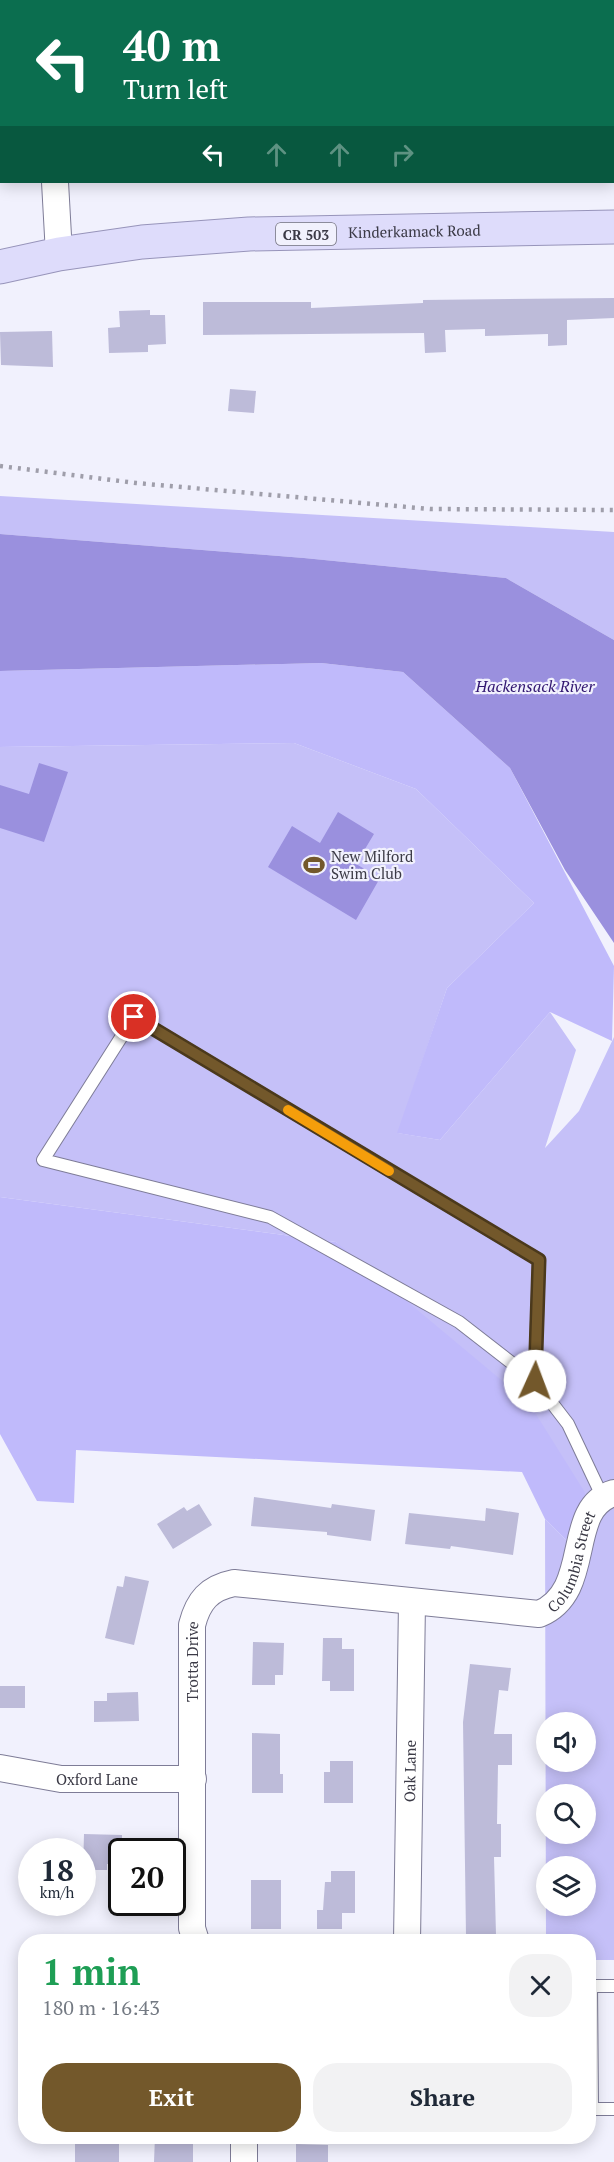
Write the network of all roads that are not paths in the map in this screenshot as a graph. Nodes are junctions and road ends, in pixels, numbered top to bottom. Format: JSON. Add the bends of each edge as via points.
{"nodes":[{"id":1,"x":55,"y":183,"type":"edge"},
{"id":2,"x":614,"y":227,"type":"edge"},
{"id":3,"x":60,"y":254,"type":"junction"},
{"id":4,"x":0,"y":267,"type":"edge"},
{"id":5,"x":535,"y":1381,"type":"junction"},
{"id":6,"x":609,"y":1495,"type":"edge"},
{"id":7,"x":412,"y":1602,"type":"junction"},
{"id":8,"x":0,"y":1768,"type":"edge"},
{"id":9,"x":193,"y":1779,"type":"junction"},
{"id":10,"x":194,"y":1934,"type":"edge"},
{"id":11,"x":407,"y":1934,"type":"edge"},
{"id":12,"x":596,"y":1986,"type":"edge"},
{"id":13,"x":614,"y":1986,"type":"edge"},
{"id":14,"x":596,"y":2109,"type":"edge"},
{"id":15,"x":614,"y":2109,"type":"edge"},
{"id":16,"x":244,"y":2144,"type":"edge"},
{"id":17,"x":244,"y":2162,"type":"edge"}],
"edges":[{"from":1,"to":3,"type":"street"},
{"from":2,"to":3,"type":"main road","name":"Kinderkamack Road","number":"CR 503","via":[[249,234],[142,242]]},
{"from":3,"to":4,"type":"main road","name":"Kinderkamack Road","number":"CR 503"},
{"from":5,"to":5,"type":"lane","via":[[539,1260],[134,1017],[43,1160],[270,1216],[459,1322]]},
{"from":5,"to":6,"type":"lane","via":[[568,1424]]},
{"from":6,"to":7,"type":"street","name":"Columbia Street","via":[[587,1517],[572,1581],[566,1593],[548,1610],[527,1615]]},
{"from":7,"to":9,"type":"street","name":"Trotta Drive","via":[[234,1583],[219,1586],[205,1596],[192,1625]]},
{"from":7,"to":11,"type":"street","name":"Oak Lane"},
{"from":8,"to":9,"type":"street","name":"Oxford Lane","via":[[61,1779]]},
{"from":9,"to":10,"type":"street","name":"Trotta Drive"},
{"from":12,"to":13,"type":"lane"},
{"from":14,"to":15,"type":"lane"},
{"from":16,"to":17,"type":"street"}]}
